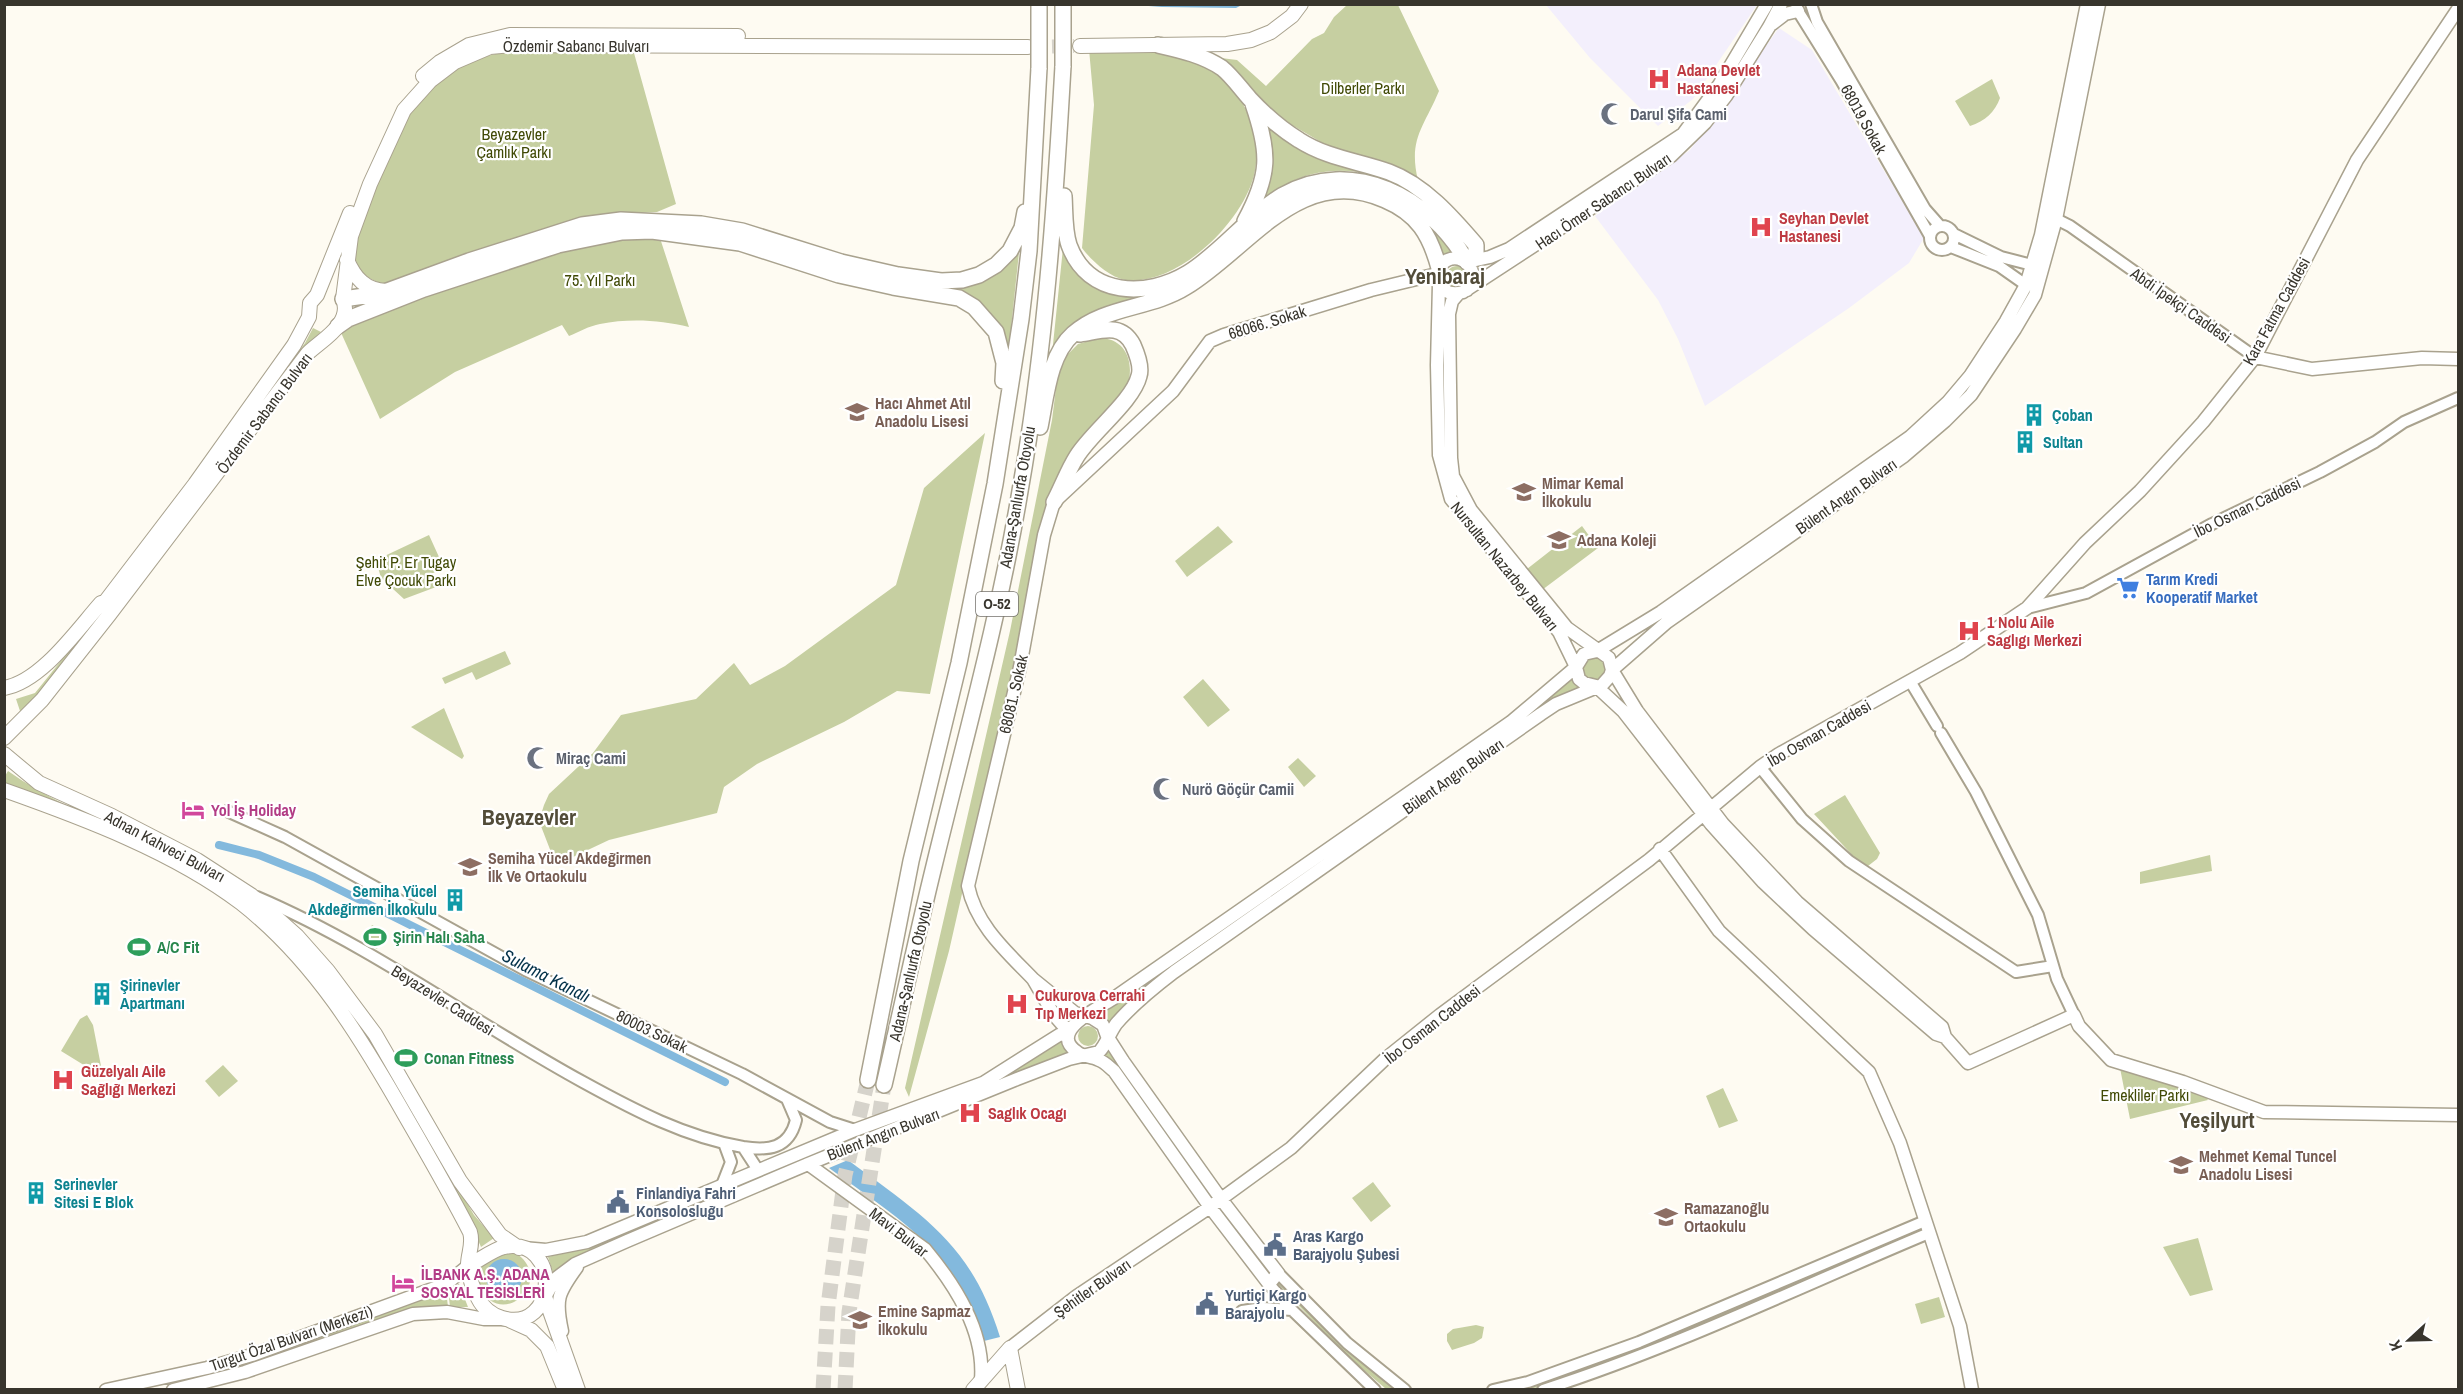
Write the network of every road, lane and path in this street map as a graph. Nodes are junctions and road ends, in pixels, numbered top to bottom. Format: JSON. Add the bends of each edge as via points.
{"nodes":[{"id":1,"x":1040,"y":4,"type":"edge"},
{"id":2,"x":1063,"y":4,"type":"edge"},
{"id":3,"x":1289,"y":4,"type":"edge"},
{"id":4,"x":1301,"y":4,"type":"edge"},
{"id":5,"x":1767,"y":4,"type":"edge"},
{"id":6,"x":1780,"y":4,"type":"edge"},
{"id":7,"x":1811,"y":4,"type":"edge"},
{"id":8,"x":2087,"y":4,"type":"edge"},
{"id":9,"x":2099,"y":4,"type":"edge"},
{"id":10,"x":1797,"y":8,"type":"edge"},
{"id":11,"x":2458,"y":9,"type":"edge"},
{"id":12,"x":1769,"y":27,"type":"junction"},
{"id":13,"x":1158,"y":45,"type":"junction"},
{"id":14,"x":1252,"y":101,"type":"junction"},
{"id":15,"x":1060,"y":115,"type":"junction"},
{"id":16,"x":1036,"y":135,"type":"junction"},
{"id":17,"x":2056,"y":219,"type":"junction"},
{"id":18,"x":1242,"y":226,"type":"junction"},
{"id":19,"x":1940,"y":226,"type":"junction"},
{"id":20,"x":1954,"y":234,"type":"junction"},
{"id":21,"x":1929,"y":236,"type":"junction"},
{"id":22,"x":1951,"y":247,"type":"junction"},
{"id":23,"x":346,"y":260,"type":"junction"},
{"id":24,"x":1467,"y":262,"type":"junction"},
{"id":25,"x":2032,"y":265,"type":"junction"},
{"id":26,"x":1438,"y":275,"type":"junction"},
{"id":27,"x":2026,"y":285,"type":"junction"},
{"id":28,"x":388,"y":291,"type":"junction"},
{"id":29,"x":1462,"y":292,"type":"junction"},
{"id":30,"x":317,"y":295,"type":"junction"},
{"id":31,"x":343,"y":299,"type":"junction"},
{"id":32,"x":309,"y":317,"type":"junction"},
{"id":33,"x":338,"y":327,"type":"junction"},
{"id":34,"x":1071,"y":335,"type":"junction"},
{"id":35,"x":2255,"y":357,"type":"junction"},
{"id":36,"x":2458,"y":359,"type":"edge"},
{"id":37,"x":2458,"y":398,"type":"edge"},
{"id":38,"x":994,"y":484,"type":"junction"},
{"id":39,"x":1020,"y":493,"type":"junction"},
{"id":40,"x":1054,"y":502,"type":"junction"},
{"id":41,"x":2027,"y":608,"type":"junction"},
{"id":42,"x":1597,"y":651,"type":"junction"},
{"id":43,"x":1576,"y":667,"type":"junction"},
{"id":44,"x":1612,"y":670,"type":"junction"},
{"id":45,"x":1910,"y":681,"type":"junction"},
{"id":46,"x":1596,"y":687,"type":"junction"},
{"id":47,"x":4,"y":688,"type":"edge"},
{"id":48,"x":4,"y":738,"type":"edge"},
{"id":49,"x":4,"y":754,"type":"edge"},
{"id":50,"x":1761,"y":767,"type":"junction"},
{"id":51,"x":4,"y":790,"type":"edge"},
{"id":52,"x":227,"y":811,"type":"dead end"},
{"id":53,"x":1708,"y":813,"type":"junction"},
{"id":54,"x":1660,"y":849,"type":"junction"},
{"id":55,"x":251,"y":895,"type":"junction"},
{"id":56,"x":2053,"y":966,"type":"junction"},
{"id":57,"x":1033,"y":979,"type":"junction"},
{"id":58,"x":2074,"y":1015,"type":"junction"},
{"id":59,"x":1086,"y":1017,"type":"junction"},
{"id":60,"x":1069,"y":1032,"type":"junction"},
{"id":61,"x":1107,"y":1036,"type":"junction"},
{"id":62,"x":1087,"y":1056,"type":"junction"},
{"id":63,"x":868,"y":1080,"type":"tunnel mouth"},
{"id":64,"x":884,"y":1085,"type":"tunnel mouth"},
{"id":65,"x":787,"y":1099,"type":"junction"},
{"id":66,"x":2458,"y":1116,"type":"edge"},
{"id":67,"x":855,"y":1130,"type":"junction"},
{"id":68,"x":724,"y":1143,"type":"junction"},
{"id":69,"x":743,"y":1147,"type":"junction"},
{"id":70,"x":808,"y":1164,"type":"junction"},
{"id":71,"x":758,"y":1170,"type":"junction"},
{"id":72,"x":722,"y":1185,"type":"junction"},
{"id":73,"x":1221,"y":1199,"type":"junction"},
{"id":74,"x":1210,"y":1207,"type":"junction"},
{"id":75,"x":1927,"y":1227,"type":"junction"},
{"id":76,"x":519,"y":1248,"type":"junction"},
{"id":77,"x":581,"y":1261,"type":"junction"},
{"id":78,"x":468,"y":1266,"type":"junction"},
{"id":79,"x":1278,"y":1273,"type":"junction"},
{"id":80,"x":1269,"y":1284,"type":"junction"},
{"id":81,"x":545,"y":1297,"type":"junction"},
{"id":82,"x":1292,"y":1310,"type":"junction"},
{"id":83,"x":1242,"y":1311,"type":"dead end"},
{"id":84,"x":506,"y":1319,"type":"junction"},
{"id":85,"x":1010,"y":1348,"type":"junction"},
{"id":86,"x":568,"y":1364,"type":"junction"},
{"id":87,"x":978,"y":1386,"type":"edge"},
{"id":88,"x":106,"y":1389,"type":"edge"},
{"id":89,"x":173,"y":1389,"type":"edge"},
{"id":90,"x":565,"y":1389,"type":"edge"},
{"id":91,"x":578,"y":1389,"type":"edge"},
{"id":92,"x":1018,"y":1389,"type":"edge"},
{"id":93,"x":1375,"y":1389,"type":"edge"},
{"id":94,"x":1405,"y":1389,"type":"edge"},
{"id":95,"x":1493,"y":1389,"type":"edge"},
{"id":96,"x":1543,"y":1389,"type":"edge"},
{"id":97,"x":1972,"y":1389,"type":"edge"}],
"edges":[{"from":1,"to":16,"type":"highway","name":"Adana-Şanlıurfa Otoyolu","number":"O-52","bridge":true},
{"from":2,"to":15,"type":"highway","name":"Adana-Şanlıurfa Otoyolu","number":"O-52","bridge":true},
{"from":3,"to":13,"type":"main road","via":[[1268,24],[1226,36],[1080,42]]},
{"from":4,"to":13,"type":"main road","via":[[1278,27],[1251,40]]},
{"from":5,"to":24,"type":"main road","name":"Hacı Ömer Sabancı Bulvarı","via":[[1719,85],[1683,134],[1509,249]]},
{"from":6,"to":12,"type":"main road","name":"Hacı Ömer Sabancı Bulvarı"},
{"from":7,"to":19,"type":"street","name":"68019 Sokak","via":[[1908,180]]},
{"from":8,"to":25,"type":"main road","name":"Bülent Angın Bulvarı"},
{"from":9,"to":17,"type":"main road","name":"Bülent Angın Bulvarı"},
{"from":10,"to":12,"type":"main road"},
{"from":10,"to":21,"type":"street","name":"68019 Sokak"},
{"from":11,"to":35,"type":"main road","name":"Kara Fatma Caddesi","via":[[2357,160]]},
{"from":12,"to":29,"type":"main road","name":"Hacı Ömer Sabancı Bulvarı","via":[[1726,96],[1671,156]]},
{"from":13,"to":14,"type":"highway","via":[[1198,55],[1223,69]]},
{"from":14,"to":18,"type":"highway","via":[[1261,128],[1266,168]]},
{"from":14,"to":24,"type":"highway","via":[[1280,127],[1312,148],[1390,173],[1417,186],[1476,245],[1476,254]]},
{"from":15,"to":18,"type":"highway","via":[[1069,245],[1097,281],[1141,291],[1164,284],[1188,273]]},
{"from":15,"to":39,"type":"highway","name":"Adana-Şanlıurfa Otoyolu","number":"O-52","via":[[1044,323]]},
{"from":16,"to":28,"type":"highway","via":[[1023,219],[1010,251],[980,275],[962,280],[898,275],[742,231],[680,222],[621,220],[582,225]]},
{"from":16,"to":38,"type":"highway","name":"Adana-Şanlıurfa Otoyolu","number":"O-52","via":[[1022,319]]},
{"from":17,"to":35,"type":"street","name":"Abdi İpekçi Caddesi"},
{"from":17,"to":44,"type":"main road","name":"Bülent Angın Bulvarı","via":[[2035,295],[1986,374],[1957,410],[1904,456],[1667,622]]},
{"from":18,"to":24,"type":"highway","via":[[1283,195],[1312,182],[1343,178],[1404,195],[1458,245]]},
{"from":19,"to":20,"type":"street"},
{"from":19,"to":21,"type":"street"},
{"from":20,"to":22,"type":"street"},
{"from":20,"to":25,"type":"street","via":[[2001,257]]},
{"from":21,"to":22,"type":"street","via":[[1936,249]]},
{"from":22,"to":27,"type":"street","via":[[1999,266]]},
{"from":23,"to":28,"type":"main road","via":[[361,282]]},
{"from":23,"to":30,"type":"main road","name":"Özdemir Sabancı Bulvarı","via":[[369,184],[404,110],[430,81],[455,62],[490,47],[1029,42],[548,34],[510,35],[469,45],[440,62],[398,104],[375,150]]},
{"from":23,"to":31,"type":"main road","name":"Özdemir Sabancı Bulvarı"},
{"from":24,"to":26,"type":"main road","via":[[1450,258]]},
{"from":24,"to":29,"type":"main road","via":[[1473,278]]},
{"from":25,"to":27,"type":"main road","name":"Bülent Angın Bulvarı"},
{"from":26,"to":29,"type":"main road","via":[[1446,291]]},
{"from":26,"to":34,"type":"highway","via":[[1427,235],[1397,205],[1363,192],[1317,194],[1268,220],[1183,289],[1094,320]]},
{"from":26,"to":40,"type":"main road","name":"68066. Sokak","via":[[1371,290],[1210,341],[1173,391]]},
{"from":26,"to":43,"type":"main road","name":"Nursultan Nazarbey Bulvarı","via":[[1439,455],[1451,499],[1559,632]]},
{"from":27,"to":42,"type":"main road","name":"Bülent Angın Bulvarı","via":[[1970,376],[1910,437],[1661,612]]},
{"from":28,"to":31,"type":"highway"},
{"from":29,"to":42,"type":"main road","name":"Nursultan Nazarbey Bulvarı","via":[[1452,301],[1449,314],[1453,476],[1472,510],[1567,628]]},
{"from":30,"to":31,"type":"main road","via":[[332,292]]},
{"from":30,"to":32,"type":"main road","name":"Özdemir Sabancı Bulvarı","via":[[310,303]]},
{"from":31,"to":33,"type":"main road","name":"Özdemir Sabancı Bulvarı","via":[[345,317]]},
{"from":32,"to":33,"type":"main road","via":[[324,329]]},
{"from":32,"to":47,"type":"main road","name":"Özdemir Sabancı Bulvarı","via":[[294,345],[195,484],[105,602],[35,674]]},
{"from":33,"to":38,"type":"highway","via":[[348,319],[424,289],[589,237],[652,231],[740,243],[839,275],[959,298],[974,307],[996,332],[1004,363]]},
{"from":33,"to":48,"type":"main road","name":"Özdemir Sabancı Bulvarı","via":[[308,353],[42,700]]},
{"from":34,"to":39,"type":"highway","via":[[1057,357]]},
{"from":34,"to":40,"type":"highway","via":[[1104,328],[1129,337],[1138,355],[1140,375],[1132,392],[1077,456]]},
{"from":35,"to":36,"type":"main road","name":"Abdi İpekçi Caddesi","via":[[2312,369],[2422,358]]},
{"from":35,"to":41,"type":"main road","name":"Kara Fatma Caddesi","via":[[2203,423]]},
{"from":37,"to":41,"type":"street","name":"İbo Osman Caddesi","via":[[2404,422],[2320,472],[2212,524],[2086,593]]},
{"from":38,"to":63,"type":"highway","name":"Adana-Şanlıurfa Otoyolu","number":"O-52","via":[[959,663],[911,861]]},
{"from":39,"to":64,"type":"highway","name":"Adana-Şanlıurfa Otoyolu","number":"O-52","via":[[981,679]]},
{"from":40,"to":57,"type":"main road","name":"68081. Sokak","via":[[968,886],[980,920]]},
{"from":41,"to":45,"type":"main road","name":"İbo Osman Caddesi"},
{"from":42,"to":43,"type":"main road","name":"Bülent Angın Bulvarı","via":[[1584,654]]},
{"from":42,"to":44,"type":"main road","via":[[1608,658]]},
{"from":43,"to":46,"type":"main road","via":[[1580,679]]},
{"from":43,"to":59,"type":"main road","name":"Bülent Angın Bulvarı","via":[[1512,722]]},
{"from":44,"to":46,"type":"main road","name":"Bülent Angın Bulvarı","via":[[1607,681]]},
{"from":44,"to":53,"type":"main road"},
{"from":45,"to":50,"type":"main road","name":"İbo Osman Caddesi"},
{"from":45,"to":56,"type":"street","via":[[1976,792],[2038,915]]},
{"from":46,"to":53,"type":"main road","via":[[1623,711]]},
{"from":46,"to":61,"type":"main road","name":"Bülent Angın Bulvarı","via":[[1556,704],[1532,720],[1196,956],[1151,989]]},
{"from":49,"to":55,"type":"main road","name":"Adnan Kahveci Bulvarı","via":[[39,783],[171,846]]},
{"from":50,"to":53,"type":"main road","name":"İbo Osman Caddesi"},
{"from":50,"to":56,"type":"street","via":[[1802,819],[1849,861],[2016,972]]},
{"from":51,"to":78,"type":"main road","name":"Adnan Kahveci Bulvarı","via":[[102,827],[174,862],[240,903],[296,955],[360,1037],[447,1189],[473,1242]]},
{"from":52,"to":65,"type":"street","name":"80003 Sokak","via":[[285,837],[525,970]]},
{"from":53,"to":54,"type":"main road","name":"İbo Osman Caddesi"},
{"from":53,"to":58,"type":"main road","via":[[1754,873],[1790,908],[1936,1034],[1946,1037],[1968,1063]]},
{"from":54,"to":73,"type":"main road","name":"İbo Osman Caddesi","via":[[1440,1015],[1385,1059],[1298,1143]]},
{"from":54,"to":75,"type":"main road","via":[[1719,931],[1869,1072],[1900,1143]]},
{"from":55,"to":68,"type":"street","name":"Beyazevler Caddesi","via":[[366,952],[537,1057],[616,1100],[665,1125]]},
{"from":55,"to":76,"type":"main road","name":"Adnan Kahveci Bulvarı","via":[[297,936],[328,971],[375,1034],[460,1181],[500,1235]]},
{"from":56,"to":58,"type":"street"},
{"from":57,"to":59,"type":"main road","via":[[1055,999]]},
{"from":57,"to":60,"type":"main road","via":[[1050,1010]]},
{"from":58,"to":66,"type":"main road","via":[[2079,1026],[2111,1060],[2265,1112]]},
{"from":59,"to":60,"type":"main road","name":"Bülent Angın Bulvarı","via":[[1074,1023]]},
{"from":59,"to":61,"type":"main road","via":[[1098,1020]]},
{"from":60,"to":62,"type":"main road","via":[[1071,1047]]},
{"from":60,"to":67,"type":"main road","name":"Bülent Angın Bulvarı","via":[[982,1083]]},
{"from":61,"to":62,"type":"main road","name":"Bülent Angın Bulvarı","via":[[1103,1048]]},
{"from":61,"to":73,"type":"main road"},
{"from":62,"to":70,"type":"main road","name":"Bülent Angın Bulvarı","via":[[1054,1064]]},
{"from":62,"to":74,"type":"main road","via":[[1114,1071]]},
{"from":65,"to":67,"type":"street","name":"80003 Sokak","via":[[830,1122]]},
{"from":65,"to":69,"type":"street","name":"Beyazevler Caddesi","via":[[796,1120],[787,1138],[767,1149]]},
{"from":67,"to":71,"type":"main road","name":"Bülent Angın Bulvarı"},
{"from":68,"to":69,"type":"street","name":"Beyazevler Caddesi"},
{"from":68,"to":72,"type":"street","via":[[731,1162]]},
{"from":69,"to":71,"type":"street"},
{"from":70,"to":77,"type":"main road","name":"Bülent Angın Bulvarı"},
{"from":70,"to":87,"type":"main road","name":"Mavi Bulvar","via":[[925,1249],[952,1283],[974,1331],[982,1370]]},
{"from":71,"to":72,"type":"main road","name":"Bülent Angın Bulvarı"},
{"from":72,"to":76,"type":"main road","name":"Bülent Angın Bulvarı","via":[[587,1242],[546,1250]]},
{"from":73,"to":74,"type":"main road","name":"Şehitler Bulvarı"},
{"from":73,"to":79,"type":"main road"},
{"from":74,"to":80,"type":"main road"},
{"from":74,"to":85,"type":"main road","name":"Şehitler Bulvarı","via":[[1077,1296]]},
{"from":75,"to":95,"type":"street","via":[[1639,1342],[1528,1382]]},
{"from":75,"to":96,"type":"street","via":[[1636,1356]]},
{"from":75,"to":97,"type":"main road","via":[[1960,1326]]},
{"from":76,"to":78,"type":"main road","via":[[495,1250]]},
{"from":76,"to":81,"type":"main road","via":[[531,1252],[546,1272]]},
{"from":77,"to":81,"type":"main road","name":"Bülent Angın Bulvarı","via":[[555,1279]]},
{"from":77,"to":86,"type":"main road","via":[[559,1294],[557,1307]]},
{"from":78,"to":84,"type":"main road","via":[[479,1300],[495,1316]]},
{"from":78,"to":88,"type":"main road","name":"Turgut Özal Bulvarı (Merkezi)","via":[[446,1284],[262,1351],[207,1368]]},
{"from":79,"to":80,"type":"main road"},
{"from":79,"to":94,"type":"street","via":[[1347,1343]]},
{"from":80,"to":82,"type":"street"},
{"from":81,"to":84,"type":"main road","via":[[529,1315]]},
{"from":81,"to":86,"type":"main road"},
{"from":82,"to":83,"type":"street"},
{"from":82,"to":93,"type":"street"},
{"from":84,"to":89,"type":"main road","name":"Turgut Özal Bulvarı (Merkezi)","via":[[447,1312],[413,1314],[253,1369]]},
{"from":84,"to":90,"type":"main road","via":[[531,1330],[547,1346]]},
{"from":85,"to":87,"type":"main road","name":"Şehitler Bulvarı"},
{"from":85,"to":92,"type":"main road"},
{"from":86,"to":91,"type":"main road"}]}
